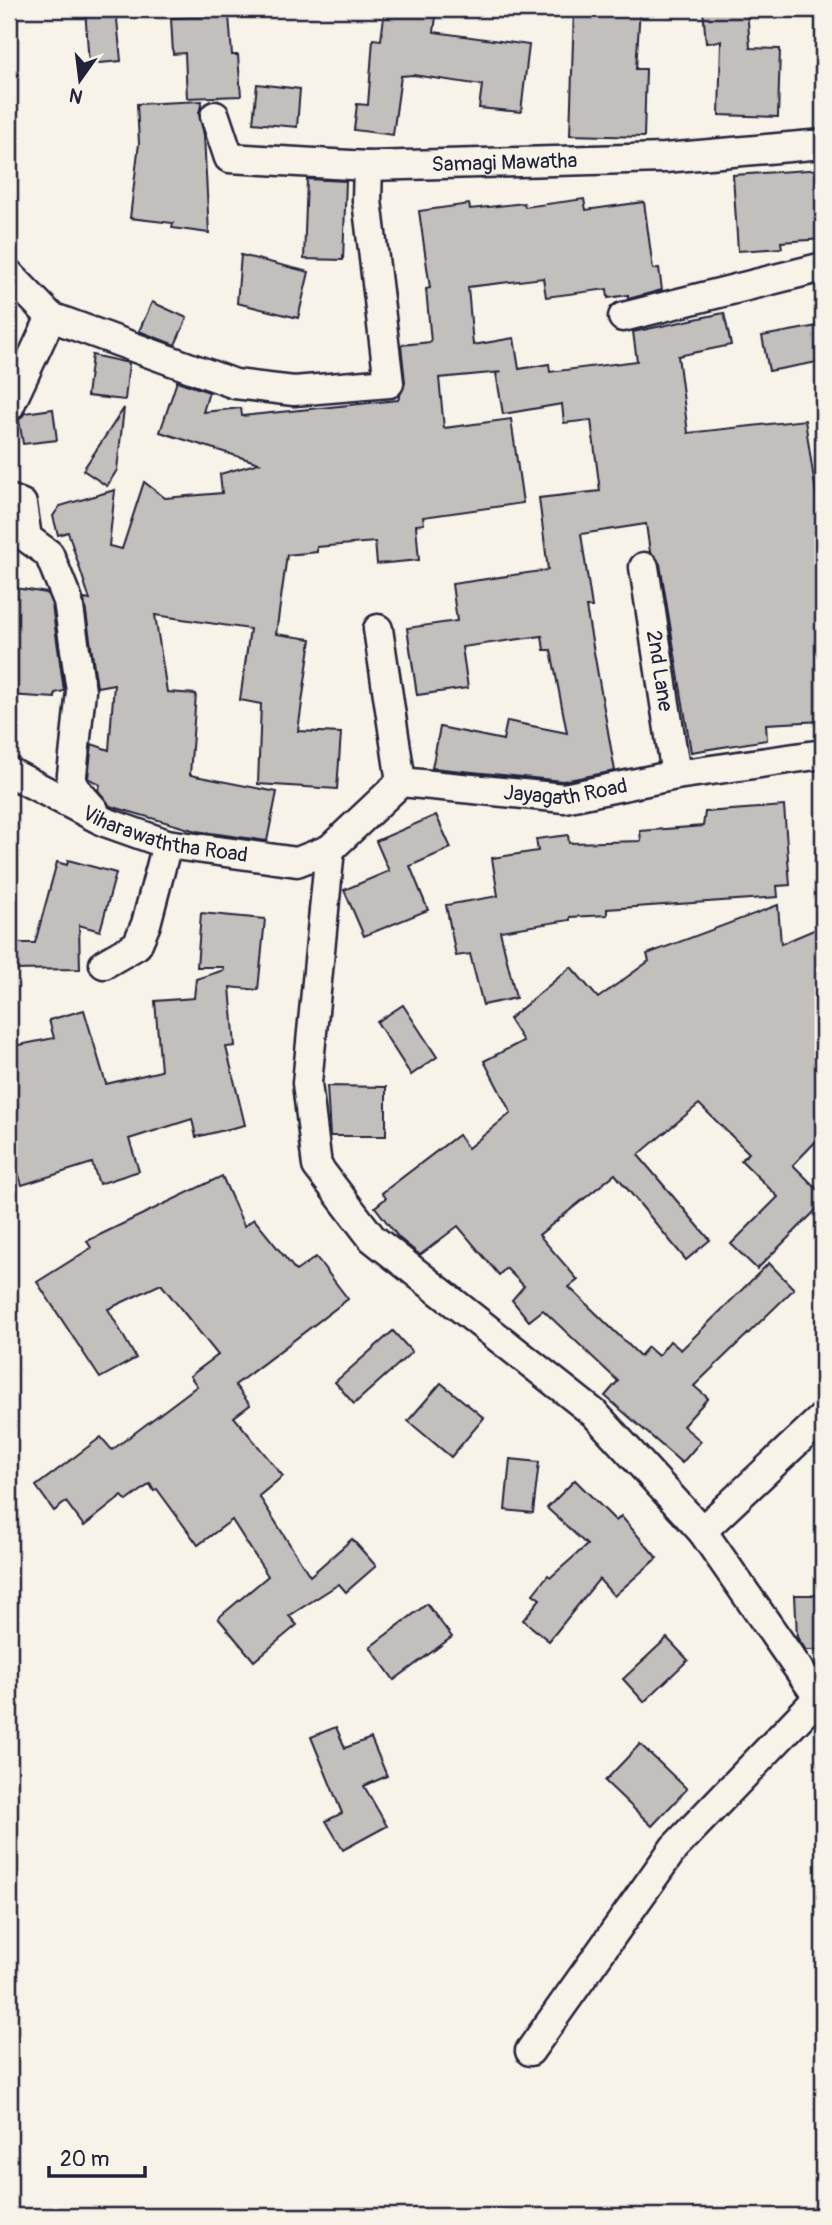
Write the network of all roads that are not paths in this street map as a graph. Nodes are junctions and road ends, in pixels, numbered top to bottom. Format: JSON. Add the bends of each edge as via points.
{"nodes":[{"id":1,"x":215,"y":116,"type":"dead end"},
{"id":2,"x":823,"y":144,"type":"edge"},
{"id":3,"x":368,"y":166,"type":"junction"},
{"id":4,"x":823,"y":267,"type":"edge"},
{"id":5,"x":9,"y":274,"type":"edge"},
{"id":6,"x":51,"y":317,"type":"junction"},
{"id":7,"x":623,"y":317,"type":"dead end"},
{"id":8,"x":9,"y":407,"type":"edge"},
{"id":9,"x":9,"y":499,"type":"edge"},
{"id":10,"x":644,"y":567,"type":"dead end"},
{"id":11,"x":378,"y":629,"type":"dead end"},
{"id":12,"x":823,"y":754,"type":"edge"},
{"id":13,"x":9,"y":772,"type":"edge"},
{"id":14,"x":676,"y":775,"type":"junction"},
{"id":15,"x":401,"y":782,"type":"junction"},
{"id":16,"x":105,"y":822,"type":"junction"},
{"id":17,"x":167,"y":844,"type":"junction"},
{"id":18,"x":330,"y":849,"type":"junction"},
{"id":19,"x":104,"y":964,"type":"dead end"},
{"id":20,"x":823,"y":1417,"type":"edge"},
{"id":21,"x":702,"y":1531,"type":"junction"},
{"id":22,"x":821,"y":1701,"type":"edge"},
{"id":23,"x":530,"y":2051,"type":"dead end"}],
"edges":[{"from":1,"to":3,"type":"street","name":"Samagi Mawatha","via":[[229,158]]},
{"from":2,"to":3,"type":"street","name":"Samagi Mawatha","via":[[665,158]]},
{"from":3,"to":6,"type":"street","via":[[367,200],[389,383],[294,391],[235,384]]},
{"from":4,"to":7,"type":"street"},
{"from":5,"to":6,"type":"street"},
{"from":6,"to":8,"type":"street"},
{"from":9,"to":16,"type":"street","via":[[22,504],[27,538],[49,554],[68,601],[81,691],[71,784]]},
{"from":10,"to":14,"type":"street","name":"2nd Lane"},
{"from":11,"to":15,"type":"street"},
{"from":12,"to":14,"type":"street","name":"Jayagath Road"},
{"from":13,"to":16,"type":"street","name":"Viharawaththa Road"},
{"from":14,"to":15,"type":"street","name":"Jayagath Road","via":[[564,798]]},
{"from":15,"to":18,"type":"street"},
{"from":16,"to":17,"type":"street","name":"Viharawaththa Road"},
{"from":17,"to":18,"type":"street","name":"Viharawaththa Road","via":[[297,862]]},
{"from":17,"to":19,"type":"street","via":[[137,945]]},
{"from":18,"to":21,"type":"street","via":[[307,1083],[317,1166],[372,1238],[595,1414]]},
{"from":20,"to":21,"type":"street"},
{"from":21,"to":22,"type":"street"},
{"from":22,"to":23,"type":"street","via":[[674,1848]]}]}
